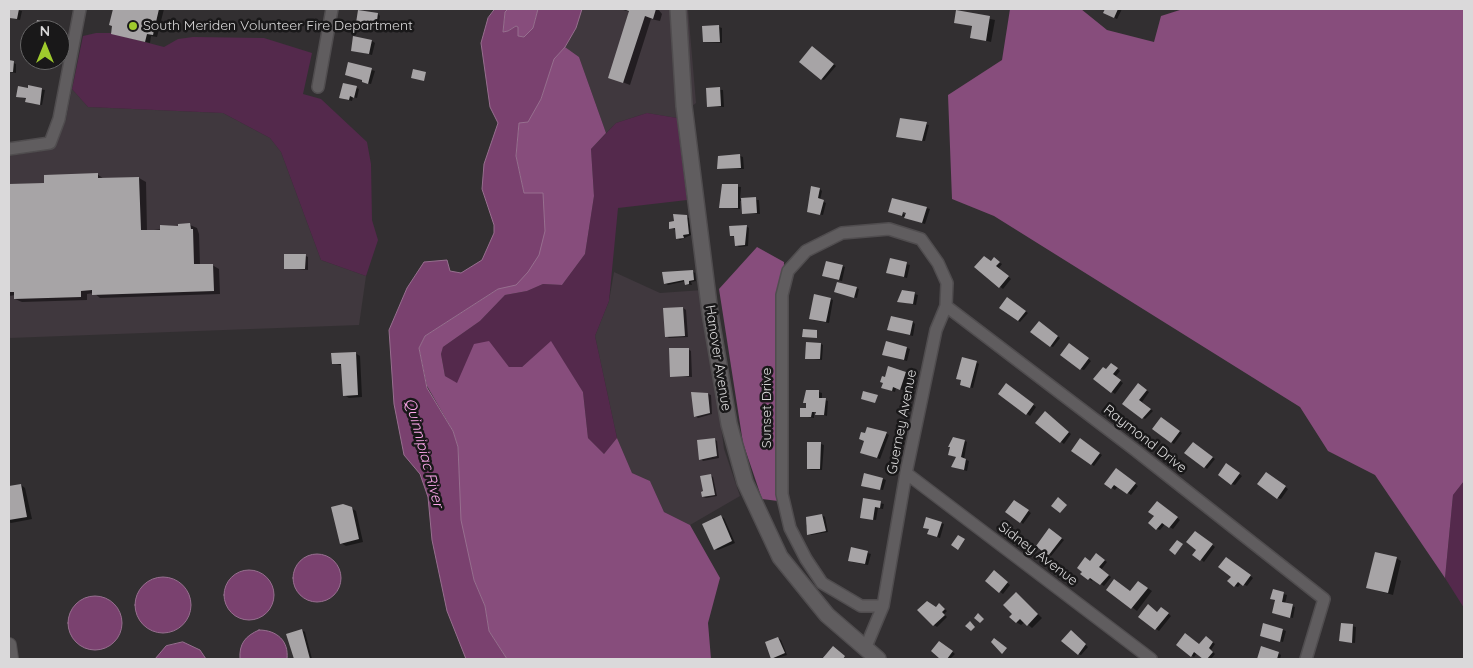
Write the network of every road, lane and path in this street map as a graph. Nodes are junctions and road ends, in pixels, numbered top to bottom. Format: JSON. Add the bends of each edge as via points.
{"nodes":[{"id":1,"x":80,"y":9,"type":"edge"},
{"id":2,"x":332,"y":9,"type":"edge"},
{"id":3,"x":678,"y":9,"type":"edge"},
{"id":4,"x":318,"y":87,"type":"dead end"},
{"id":5,"x":9,"y":149,"type":"edge"},
{"id":6,"x":889,"y":229,"type":"joint"},
{"id":7,"x":946,"y":306,"type":"junction"},
{"id":8,"x":906,"y":473,"type":"junction"},
{"id":9,"x":883,"y":606,"type":"junction"},
{"id":10,"x":9,"y":645,"type":"edge"},
{"id":11,"x":865,"y":649,"type":"junction"},
{"id":12,"x":12,"y":659,"type":"edge"},
{"id":13,"x":878,"y":659,"type":"edge"},
{"id":14,"x":1151,"y":659,"type":"edge"},
{"id":15,"x":1306,"y":659,"type":"edge"}],
"edges":[{"from":1,"to":5,"type":"street","via":[[50,143]]},
{"from":2,"to":4,"type":"street"},
{"from":3,"to":11,"type":"main road","name":"Hanover Avenue","via":[[684,106],[710,313],[729,424],[745,482],[780,557],[827,614]]},
{"from":6,"to":7,"type":"street","name":"Guerney Avenue","via":[[921,239],[947,283]]},
{"from":6,"to":9,"type":"street","name":"Sunset Drive","via":[[842,233],[806,251],[788,271],[782,296],[782,494],[790,528],[822,583],[861,606]]},
{"from":7,"to":8,"type":"street","name":"Guerney Avenue","via":[[936,330]]},
{"from":7,"to":15,"type":"street","name":"Raymond Drive","via":[[1324,598]]},
{"from":8,"to":9,"type":"street","name":"Guerney Avenue"},
{"from":8,"to":14,"type":"street","name":"Sidney Avenue"},
{"from":9,"to":11,"type":"street","name":"Guerney Avenue"},
{"from":10,"to":12,"type":"street"},
{"from":11,"to":13,"type":"main road","name":"Hanover Avenue"}]}
